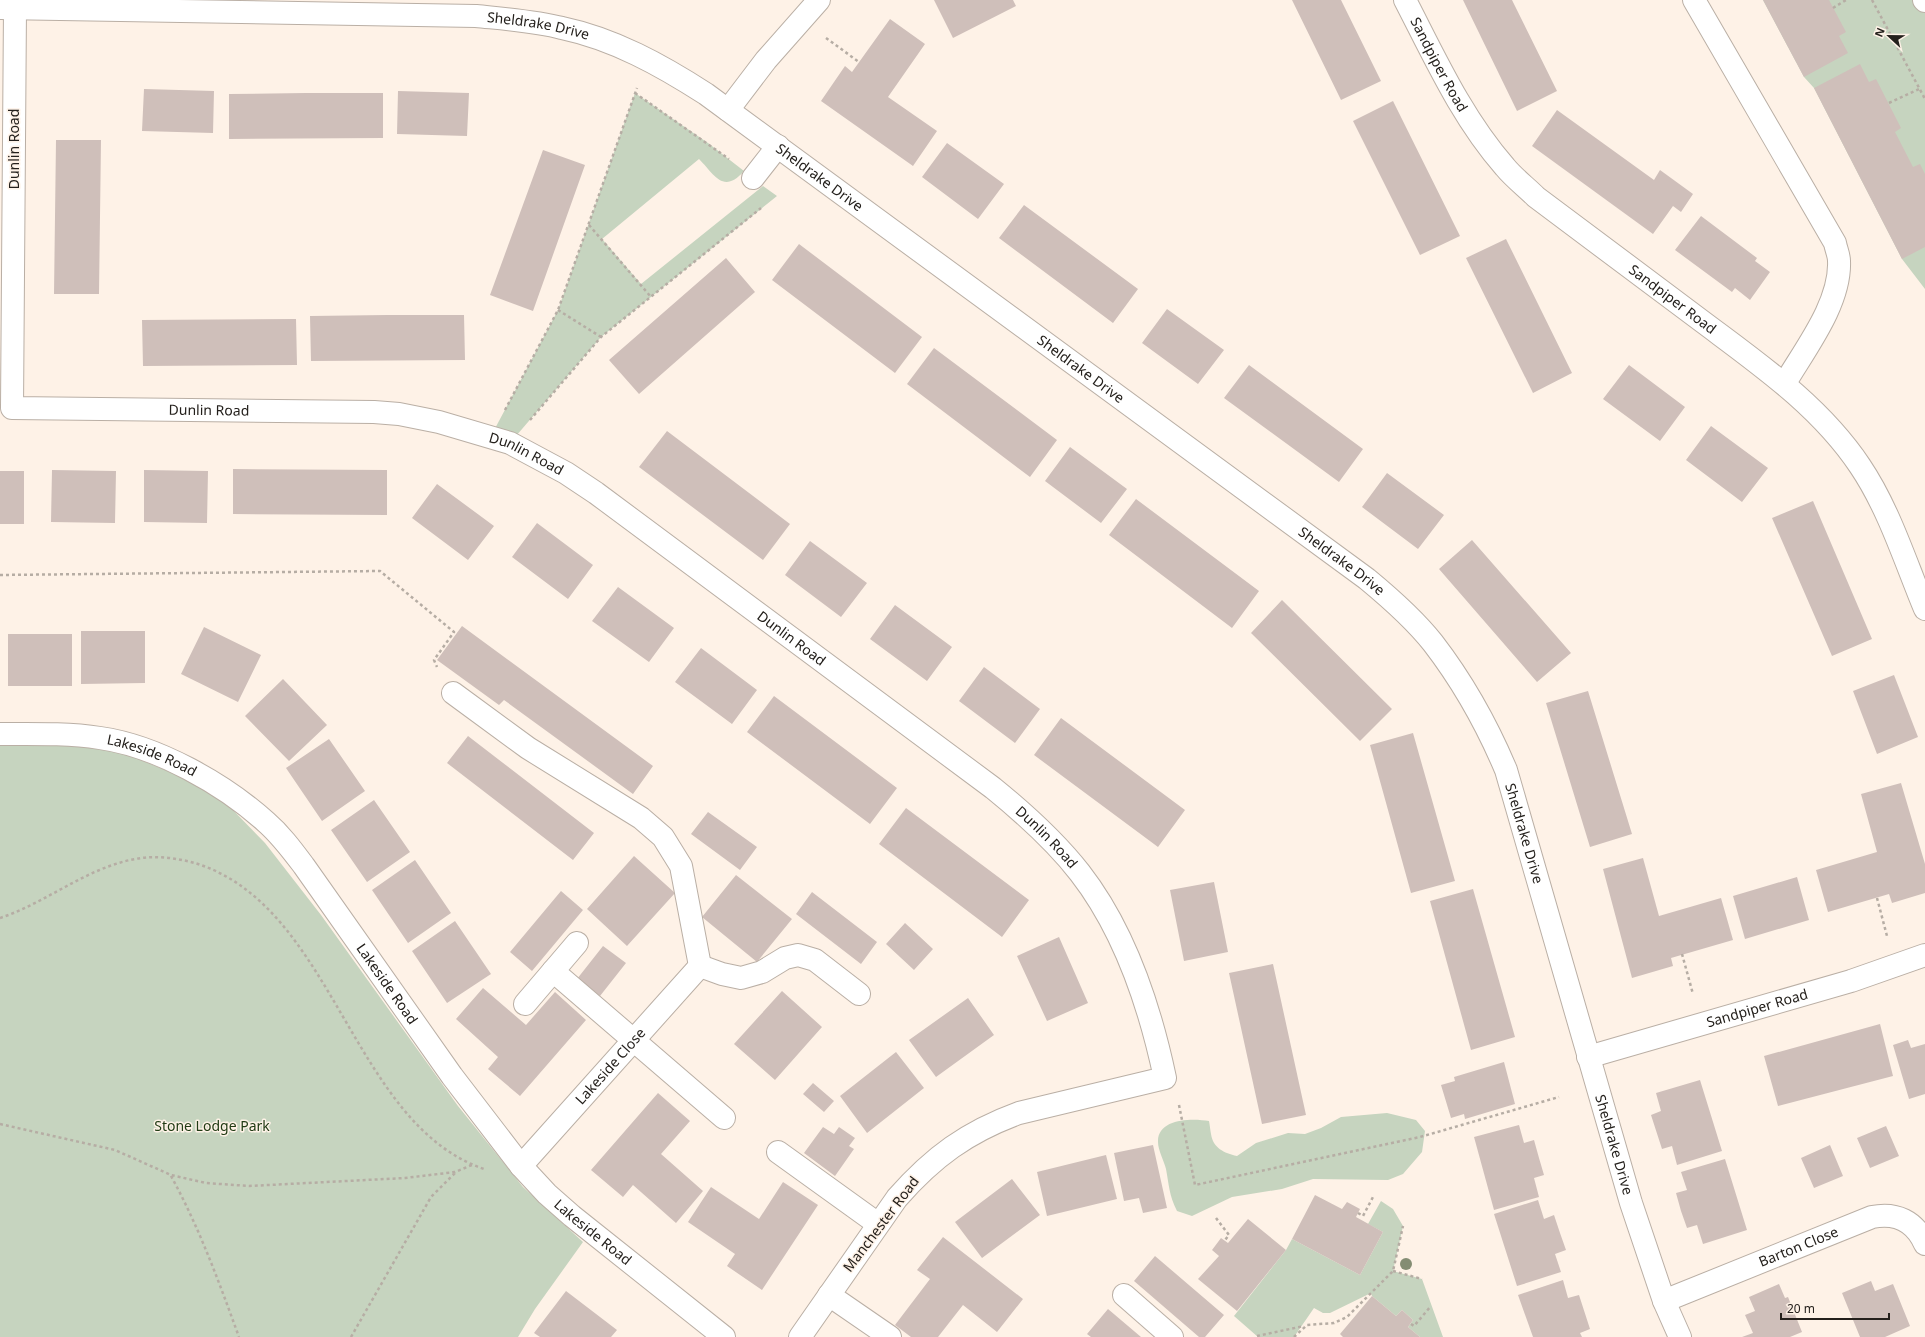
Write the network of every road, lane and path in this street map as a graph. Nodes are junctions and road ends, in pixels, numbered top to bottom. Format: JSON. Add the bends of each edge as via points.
{"nodes":[{"id":1,"x":819,"y":0,"type":"edge"},
{"id":2,"x":1405,"y":0,"type":"edge"},
{"id":3,"x":1694,"y":0,"type":"edge"},
{"id":4,"x":1846,"y":0,"type":"edge"},
{"id":5,"x":1872,"y":0,"type":"edge"},
{"id":6,"x":328,"y":7,"type":"edge"},
{"id":7,"x":8,"y":8,"type":"edge"},
{"id":8,"x":1833,"y":8,"type":"dead end"},
{"id":9,"x":800,"y":20,"type":"junction"},
{"id":10,"x":647,"y":59,"type":"junction"},
{"id":11,"x":859,"y":62,"type":"dead end"},
{"id":12,"x":1919,"y":88,"type":"junction"},
{"id":13,"x":635,"y":93,"type":"junction"},
{"id":14,"x":1925,"y":99,"type":"edge"},
{"id":15,"x":1889,"y":103,"type":"dead end"},
{"id":16,"x":728,"y":110,"type":"junction"},
{"id":17,"x":778,"y":146,"type":"junction"},
{"id":18,"x":753,"y":178,"type":"junction"},
{"id":19,"x":588,"y":225,"type":"junction"},
{"id":20,"x":652,"y":297,"type":"junction"},
{"id":21,"x":558,"y":310,"type":"junction"},
{"id":22,"x":601,"y":337,"type":"junction"},
{"id":23,"x":1785,"y":383,"type":"junction"},
{"id":24,"x":6,"y":409,"type":"edge"},
{"id":25,"x":501,"y":440,"type":"junction"},
{"id":26,"x":0,"y":575,"type":"edge"},
{"id":27,"x":1924,"y":601,"type":"edge"},
{"id":28,"x":453,"y":693,"type":"joint"},
{"id":29,"x":0,"y":734,"type":"edge"},
{"id":30,"x":1877,"y":898,"type":"dead end"},
{"id":31,"x":0,"y":918,"type":"edge"},
{"id":32,"x":1889,"y":942,"type":"dead end"},
{"id":33,"x":577,"y":943,"type":"dead end"},
{"id":34,"x":1682,"y":954,"type":"dead end"},
{"id":35,"x":1925,"y":955,"type":"edge"},
{"id":36,"x":700,"y":966,"type":"junction"},
{"id":37,"x":553,"y":971,"type":"junction"},
{"id":38,"x":859,"y":994,"type":"dead end"},
{"id":39,"x":1694,"y":998,"type":"dead end"},
{"id":40,"x":525,"y":1004,"type":"dead end"},
{"id":41,"x":634,"y":1040,"type":"junction"},
{"id":42,"x":1588,"y":1057,"type":"junction"},
{"id":43,"x":1165,"y":1078,"type":"junction"},
{"id":44,"x":1559,"y":1097,"type":"dead end"},
{"id":45,"x":724,"y":1118,"type":"dead end"},
{"id":46,"x":0,"y":1124,"type":"edge"},
{"id":47,"x":778,"y":1152,"type":"dead end"},
{"id":48,"x":472,"y":1164,"type":"junction"},
{"id":49,"x":521,"y":1166,"type":"junction"},
{"id":50,"x":489,"y":1169,"type":"dead end"},
{"id":51,"x":455,"y":1172,"type":"junction"},
{"id":52,"x":170,"y":1175,"type":"junction"},
{"id":53,"x":1373,"y":1197,"type":"dead end"},
{"id":54,"x":1358,"y":1213,"type":"dead end"},
{"id":55,"x":1216,"y":1218,"type":"dead end"},
{"id":56,"x":878,"y":1224,"type":"junction"},
{"id":57,"x":1403,"y":1226,"type":"dead end"},
{"id":58,"x":1225,"y":1240,"type":"dead end"},
{"id":59,"x":1925,"y":1244,"type":"edge"},
{"id":60,"x":1393,"y":1271,"type":"junction"},
{"id":61,"x":1422,"y":1279,"type":"dead end"},
{"id":62,"x":829,"y":1295,"type":"junction"},
{"id":63,"x":1124,"y":1295,"type":"dead end"},
{"id":64,"x":1664,"y":1301,"type":"junction"},
{"id":65,"x":1431,"y":1306,"type":"dead end"},
{"id":66,"x":1411,"y":1324,"type":"dead end"},
{"id":67,"x":1304,"y":1326,"type":"junction"},
{"id":68,"x":1257,"y":1336,"type":"edge"},
{"id":69,"x":239,"y":1337,"type":"edge"},
{"id":70,"x":351,"y":1337,"type":"edge"},
{"id":71,"x":724,"y":1337,"type":"edge"},
{"id":72,"x":800,"y":1337,"type":"edge"},
{"id":73,"x":890,"y":1337,"type":"edge"},
{"id":74,"x":1172,"y":1337,"type":"edge"},
{"id":75,"x":1294,"y":1337,"type":"edge"},
{"id":76,"x":1680,"y":1337,"type":"edge"}],
"edges":[{"from":1,"to":9,"type":"street"},
{"from":2,"to":23,"type":"street","name":"Sandpiper Road","via":[[1459,103],[1482,139],[1506,169],[1536,197]]},
{"from":3,"to":23,"type":"street","via":[[1835,243],[1839,260],[1834,294]]},
{"from":4,"to":8,"type":"path"},
{"from":5,"to":12,"type":"path"},
{"from":6,"to":7,"type":"street","name":"Sheldrake Drive"},
{"from":6,"to":10,"type":"street","name":"Sheldrake Drive","via":[[476,16],[537,23],[587,35]]},
{"from":7,"to":24,"type":"street","name":"Dunlin Road"},
{"from":9,"to":11,"type":"path"},
{"from":9,"to":16,"type":"street"},
{"from":10,"to":13,"type":"path"},
{"from":10,"to":16,"type":"street","name":"Sheldrake Drive","via":[[678,76]]},
{"from":12,"to":14,"type":"path"},
{"from":12,"to":15,"type":"path"},
{"from":13,"to":18,"type":"path","via":[[708,143]]},
{"from":13,"to":19,"type":"path"},
{"from":16,"to":17,"type":"street","name":"Sheldrake Drive"},
{"from":17,"to":18,"type":"street"},
{"from":17,"to":42,"type":"street","name":"Sheldrake Drive","via":[[1367,579],[1403,611],[1432,642],[1476,707],[1506,770]]},
{"from":18,"to":20,"type":"path","via":[[777,196]]},
{"from":19,"to":20,"type":"path"},
{"from":19,"to":21,"type":"path"},
{"from":20,"to":22,"type":"path"},
{"from":21,"to":22,"type":"path"},
{"from":21,"to":25,"type":"path"},
{"from":22,"to":25,"type":"path"},
{"from":23,"to":27,"type":"street","name":"Sandpiper Road","via":[[1824,423],[1860,466],[1888,518]]},
{"from":24,"to":25,"type":"street","name":"Dunlin Road","via":[[374,412],[418,417]]},
{"from":25,"to":43,"type":"street","name":"Dunlin Road","via":[[546,461],[596,493],[1021,811],[1080,872],[1105,912],[1140,987]]},
{"from":26,"to":28,"type":"path","via":[[380,572],[454,632],[434,660]]},
{"from":28,"to":36,"type":"street","via":[[528,748],[641,818],[663,837],[682,866]]},
{"from":29,"to":49,"type":"street","name":"Lakeside Road","via":[[67,735],[127,743],[192,771],[244,804],[267,823],[304,866],[452,1076]]},
{"from":30,"to":32,"type":"path"},
{"from":31,"to":48,"type":"path","via":[[20,912],[88,876],[135,859],[162,857],[212,869],[237,883],[269,911],[299,947],[387,1087],[428,1135],[456,1156]]},
{"from":33,"to":37,"type":"street"},
{"from":34,"to":39,"type":"path"},
{"from":35,"to":42,"type":"street","name":"Sandpiper Road","via":[[1851,981]]},
{"from":36,"to":38,"type":"street","via":[[741,978],[762,972],[785,958],[798,955],[815,960]]},
{"from":36,"to":41,"type":"street","name":"Lakeside Close"},
{"from":37,"to":40,"type":"street"},
{"from":37,"to":41,"type":"street"},
{"from":41,"to":45,"type":"street"},
{"from":41,"to":49,"type":"street","name":"Lakeside Close"},
{"from":42,"to":64,"type":"street","name":"Sheldrake Drive","via":[[1631,1203]]},
{"from":43,"to":44,"type":"path","via":[[1178,1099],[1195,1185],[1420,1137]]},
{"from":43,"to":56,"type":"street","name":"Manchester Road","via":[[1019,1114],[974,1133],[936,1158],[915,1178]]},
{"from":46,"to":52,"type":"path","via":[[115,1150]]},
{"from":47,"to":56,"type":"street"},
{"from":48,"to":50,"type":"path"},
{"from":48,"to":51,"type":"path"},
{"from":49,"to":71,"type":"street","name":"Lakeside Road","via":[[572,1216]]},
{"from":51,"to":52,"type":"path","via":[[405,1178],[249,1186],[206,1183]]},
{"from":51,"to":70,"type":"path","via":[[431,1197]]},
{"from":52,"to":69,"type":"path","via":[[210,1257]]},
{"from":53,"to":54,"type":"path","via":[[1363,1216]]},
{"from":55,"to":58,"type":"path","via":[[1229,1235]]},
{"from":56,"to":62,"type":"street","name":"Manchester Road"},
{"from":57,"to":60,"type":"path"},
{"from":59,"to":64,"type":"street","name":"Barton Close","via":[[1916,1228],[1906,1221],[1888,1215],[1872,1216]]},
{"from":60,"to":61,"type":"path"},
{"from":60,"to":67,"type":"path","via":[[1347,1317],[1334,1323]]},
{"from":62,"to":72,"type":"street","name":"Manchester Road"},
{"from":62,"to":73,"type":"street"},
{"from":63,"to":74,"type":"street"},
{"from":64,"to":76,"type":"street","name":"Sheldrake Drive"},
{"from":65,"to":66,"type":"path","via":[[1414,1326]]},
{"from":67,"to":68,"type":"path"},
{"from":67,"to":75,"type":"path"}]}
